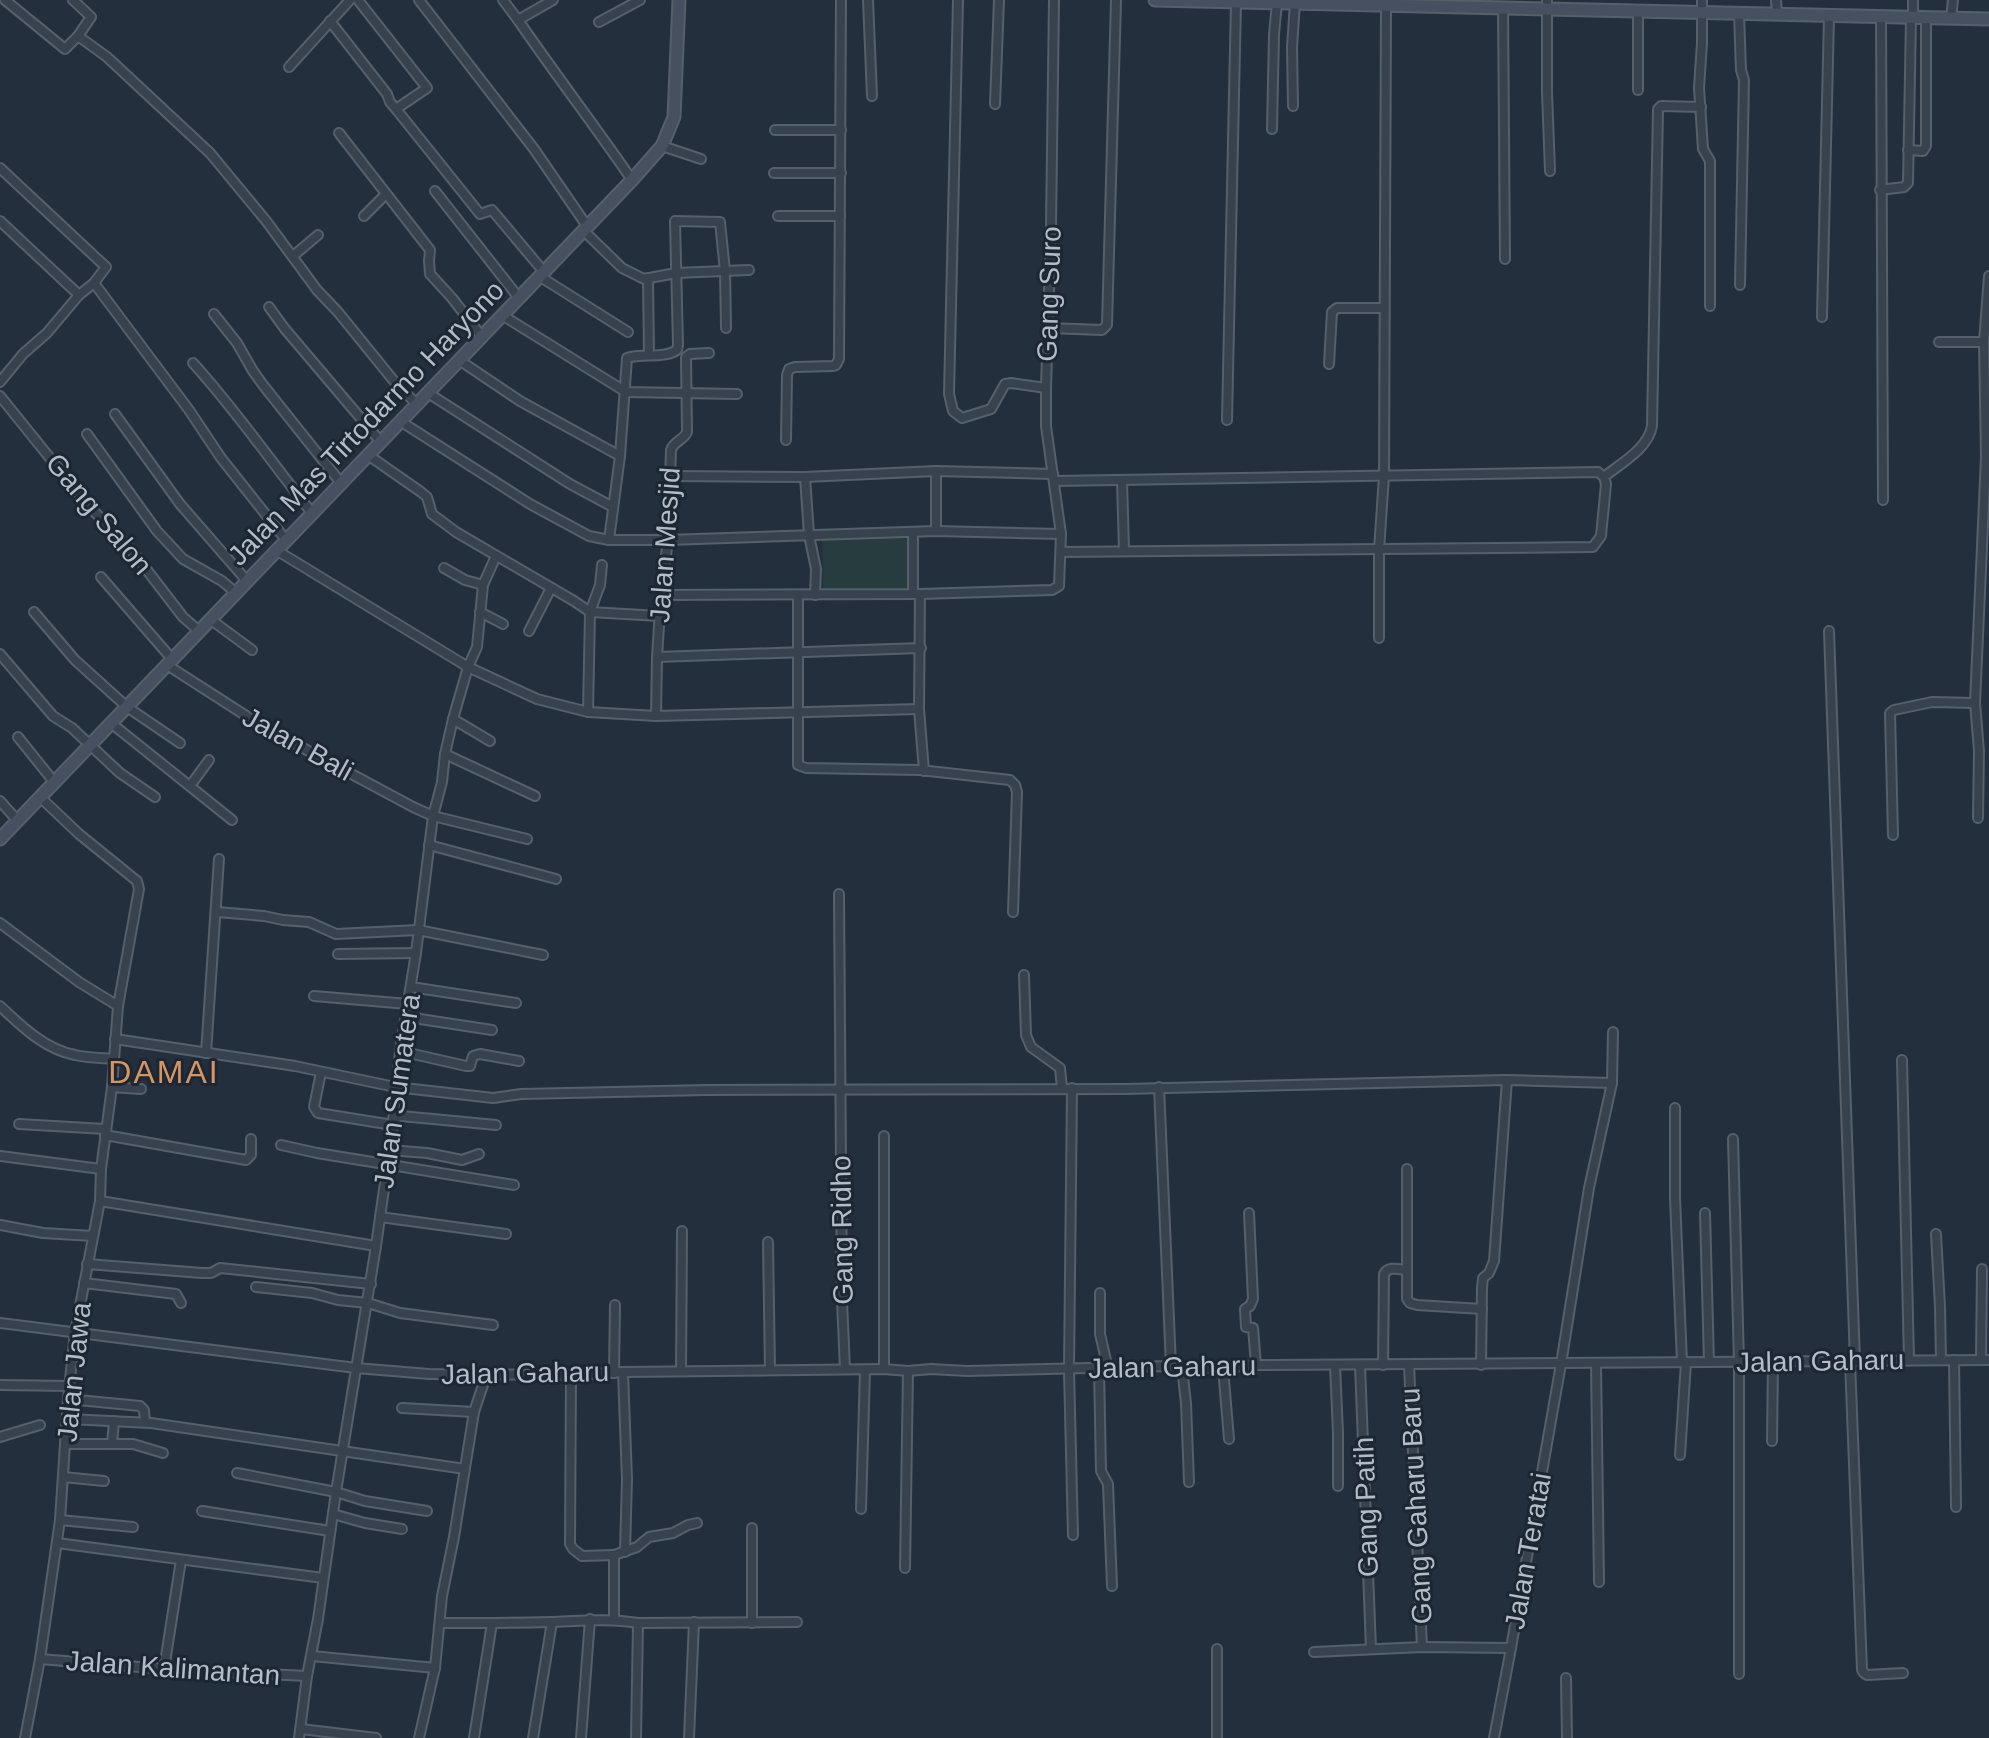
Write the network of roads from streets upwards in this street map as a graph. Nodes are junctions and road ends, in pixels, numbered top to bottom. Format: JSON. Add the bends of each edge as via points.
{"nodes":[{"id":1,"x":5,"y":0,"type":"edge"},
{"id":2,"x":73,"y":0,"type":"edge"},
{"id":3,"x":350,"y":0,"type":"edge"},
{"id":4,"x":358,"y":0,"type":"edge"},
{"id":5,"x":419,"y":0,"type":"edge"},
{"id":6,"x":503,"y":0,"type":"edge"},
{"id":7,"x":553,"y":0,"type":"edge"},
{"id":8,"x":640,"y":0,"type":"edge"},
{"id":9,"x":679,"y":0,"type":"edge"},
{"id":10,"x":841,"y":0,"type":"edge"},
{"id":11,"x":868,"y":0,"type":"edge"},
{"id":12,"x":958,"y":0,"type":"edge"},
{"id":13,"x":999,"y":0,"type":"edge"},
{"id":14,"x":1054,"y":0,"type":"edge"},
{"id":15,"x":1116,"y":0,"type":"edge"},
{"id":16,"x":1155,"y":0,"type":"edge"},
{"id":17,"x":1192,"y":0,"type":"edge"},
{"id":18,"x":1776,"y":0,"type":"edge"},
{"id":19,"x":1913,"y":0,"type":"edge"},
{"id":20,"x":1953,"y":0,"type":"edge"},
{"id":21,"x":1255,"y":1,"type":"edge"},
{"id":22,"x":1236,"y":2,"type":"edge"},
{"id":23,"x":1285,"y":2,"type":"edge"},
{"id":24,"x":1328,"y":2,"type":"edge"},
{"id":25,"x":1356,"y":2,"type":"edge"},
{"id":26,"x":1400,"y":3,"type":"edge"},
{"id":27,"x":621,"y":4,"type":"edge"},
{"id":28,"x":1452,"y":4,"type":"edge"},
{"id":29,"x":1386,"y":5,"type":"junction"},
{"id":30,"x":1547,"y":5,"type":"edge"},
{"id":31,"x":1618,"y":5,"type":"edge"},
{"id":32,"x":1662,"y":6,"type":"edge"},
{"id":33,"x":1702,"y":6,"type":"edge"},
{"id":34,"x":1503,"y":8,"type":"junction"},
{"id":35,"x":1638,"y":11,"type":"junction"},
{"id":36,"x":1739,"y":14,"type":"junction"},
{"id":37,"x":1777,"y":15,"type":"junction"},
{"id":38,"x":1829,"y":16,"type":"junction"},
{"id":39,"x":1881,"y":17,"type":"junction"},
{"id":40,"x":1917,"y":18,"type":"junction"},
{"id":41,"x":1951,"y":19,"type":"junction"},
{"id":42,"x":1989,"y":19,"type":"edge"},
{"id":43,"x":518,"y":20,"type":"junction"},
{"id":44,"x":330,"y":21,"type":"junction"},
{"id":45,"x":599,"y":22,"type":"dead end"},
{"id":46,"x":78,"y":36,"type":"junction"},
{"id":47,"x":289,"y":67,"type":"dead end"},
{"id":48,"x":1638,"y":90,"type":"dead end"},
{"id":49,"x":872,"y":96,"type":"dead end"},
{"id":50,"x":995,"y":104,"type":"dead end"},
{"id":51,"x":1293,"y":106,"type":"dead end"},
{"id":52,"x":1701,"y":107,"type":"junction"},
{"id":53,"x":396,"y":109,"type":"junction"},
{"id":54,"x":1272,"y":129,"type":"dead end"},
{"id":55,"x":775,"y":130,"type":"dead end"},
{"id":56,"x":841,"y":130,"type":"junction"},
{"id":57,"x":339,"y":133,"type":"dead end"},
{"id":58,"x":662,"y":146,"type":"junction"},
{"id":59,"x":1908,"y":150,"type":"junction"},
{"id":60,"x":701,"y":159,"type":"dead end"},
{"id":61,"x":0,"y":168,"type":"edge"},
{"id":62,"x":1550,"y":171,"type":"dead end"},
{"id":63,"x":774,"y":173,"type":"dead end"},
{"id":64,"x":841,"y":173,"type":"junction"},
{"id":65,"x":632,"y":180,"type":"junction"},
{"id":66,"x":1880,"y":190,"type":"junction"},
{"id":67,"x":435,"y":191,"type":"dead end"},
{"id":68,"x":386,"y":194,"type":"junction"},
{"id":69,"x":364,"y":216,"type":"dead end"},
{"id":70,"x":778,"y":216,"type":"dead end"},
{"id":71,"x":840,"y":216,"type":"junction"},
{"id":72,"x":0,"y":221,"type":"edge"},
{"id":73,"x":586,"y":228,"type":"junction"},
{"id":74,"x":318,"y":235,"type":"dead end"},
{"id":75,"x":293,"y":256,"type":"junction"},
{"id":76,"x":1505,"y":259,"type":"dead end"},
{"id":77,"x":749,"y":270,"type":"dead end"},
{"id":78,"x":725,"y":271,"type":"junction"},
{"id":79,"x":676,"y":273,"type":"junction"},
{"id":80,"x":542,"y":274,"type":"junction"},
{"id":81,"x":1989,"y":276,"type":"edge"},
{"id":82,"x":648,"y":278,"type":"junction"},
{"id":83,"x":94,"y":283,"type":"junction"},
{"id":84,"x":1740,"y":285,"type":"dead end"},
{"id":85,"x":79,"y":295,"type":"junction"},
{"id":86,"x":519,"y":298,"type":"junction"},
{"id":87,"x":1710,"y":306,"type":"dead end"},
{"id":88,"x":269,"y":307,"type":"dead end"},
{"id":89,"x":1384,"y":308,"type":"junction"},
{"id":90,"x":214,"y":314,"type":"dead end"},
{"id":91,"x":502,"y":315,"type":"junction"},
{"id":92,"x":1822,"y":317,"type":"dead end"},
{"id":93,"x":726,"y":328,"type":"dead end"},
{"id":94,"x":1049,"y":328,"type":"junction"},
{"id":95,"x":628,"y":332,"type":"dead end"},
{"id":96,"x":482,"y":337,"type":"junction"},
{"id":97,"x":1939,"y":342,"type":"dead end"},
{"id":98,"x":1984,"y":342,"type":"junction"},
{"id":99,"x":709,"y":353,"type":"dead end"},
{"id":100,"x":649,"y":354,"type":"junction"},
{"id":101,"x":459,"y":360,"type":"junction"},
{"id":102,"x":193,"y":363,"type":"dead end"},
{"id":103,"x":1329,"y":364,"type":"dead end"},
{"id":104,"x":0,"y":382,"type":"edge"},
{"id":105,"x":1046,"y":388,"type":"junction"},
{"id":106,"x":626,"y":392,"type":"junction"},
{"id":107,"x":428,"y":393,"type":"junction"},
{"id":108,"x":686,"y":394,"type":"junction"},
{"id":109,"x":737,"y":394,"type":"dead end"},
{"id":110,"x":0,"y":396,"type":"edge"},
{"id":111,"x":417,"y":404,"type":"junction"},
{"id":112,"x":115,"y":414,"type":"dead end"},
{"id":113,"x":1227,"y":420,"type":"dead end"},
{"id":114,"x":400,"y":421,"type":"junction"},
{"id":115,"x":87,"y":434,"type":"dead end"},
{"id":116,"x":786,"y":440,"type":"dead end"},
{"id":117,"x":380,"y":441,"type":"junction"},
{"id":118,"x":368,"y":455,"type":"junction"},
{"id":119,"x":620,"y":456,"type":"junction"},
{"id":120,"x":936,"y":471,"type":"junction"},
{"id":121,"x":671,"y":476,"type":"junction"},
{"id":122,"x":1384,"y":476,"type":"junction"},
{"id":123,"x":805,"y":477,"type":"junction"},
{"id":124,"x":1604,"y":477,"type":"junction"},
{"id":125,"x":1054,"y":478,"type":"junction"},
{"id":126,"x":1122,"y":480,"type":"junction"},
{"id":127,"x":341,"y":483,"type":"junction"},
{"id":128,"x":1883,"y":500,"type":"dead end"},
{"id":129,"x":613,"y":507,"type":"junction"},
{"id":130,"x":312,"y":513,"type":"junction"},
{"id":131,"x":936,"y":531,"type":"junction"},
{"id":132,"x":913,"y":533,"type":"junction"},
{"id":133,"x":1061,"y":534,"type":"junction"},
{"id":134,"x":809,"y":535,"type":"junction"},
{"id":135,"x":286,"y":540,"type":"junction"},
{"id":136,"x":609,"y":540,"type":"junction"},
{"id":137,"x":668,"y":540,"type":"junction"},
{"id":138,"x":276,"y":550,"type":"junction"},
{"id":139,"x":1379,"y":550,"type":"junction"},
{"id":140,"x":1124,"y":551,"type":"junction"},
{"id":141,"x":1061,"y":552,"type":"junction"},
{"id":142,"x":496,"y":556,"type":"junction"},
{"id":143,"x":602,"y":565,"type":"dead end"},
{"id":144,"x":444,"y":568,"type":"dead end"},
{"id":145,"x":101,"y":577,"type":"dead end"},
{"id":146,"x":247,"y":581,"type":"junction"},
{"id":147,"x":483,"y":585,"type":"junction"},
{"id":148,"x":551,"y":588,"type":"junction"},
{"id":149,"x":236,"y":593,"type":"junction"},
{"id":150,"x":917,"y":594,"type":"junction"},
{"id":151,"x":661,"y":595,"type":"junction"},
{"id":152,"x":798,"y":595,"type":"junction"},
{"id":153,"x":815,"y":595,"type":"junction"},
{"id":154,"x":34,"y":612,"type":"dead end"},
{"id":155,"x":480,"y":612,"type":"junction"},
{"id":156,"x":590,"y":612,"type":"junction"},
{"id":157,"x":660,"y":616,"type":"junction"},
{"id":158,"x":210,"y":619,"type":"junction"},
{"id":159,"x":503,"y":624,"type":"dead end"},
{"id":160,"x":199,"y":631,"type":"junction"},
{"id":161,"x":529,"y":631,"type":"dead end"},
{"id":162,"x":1829,"y":631,"type":"dead end"},
{"id":163,"x":1379,"y":638,"type":"dead end"},
{"id":164,"x":921,"y":648,"type":"junction"},
{"id":165,"x":252,"y":650,"type":"dead end"},
{"id":166,"x":799,"y":652,"type":"junction"},
{"id":167,"x":0,"y":654,"type":"edge"},
{"id":168,"x":657,"y":657,"type":"junction"},
{"id":169,"x":169,"y":662,"type":"junction"},
{"id":170,"x":468,"y":667,"type":"junction"},
{"id":171,"x":1975,"y":703,"type":"junction"},
{"id":172,"x":127,"y":707,"type":"junction"},
{"id":173,"x":919,"y":709,"type":"junction"},
{"id":174,"x":799,"y":711,"type":"junction"},
{"id":175,"x":588,"y":712,"type":"junction"},
{"id":176,"x":656,"y":716,"type":"junction"},
{"id":177,"x":453,"y":719,"type":"junction"},
{"id":178,"x":111,"y":723,"type":"junction"},
{"id":179,"x":18,"y":737,"type":"dead end"},
{"id":180,"x":490,"y":741,"type":"dead end"},
{"id":181,"x":180,"y":743,"type":"dead end"},
{"id":182,"x":91,"y":746,"type":"junction"},
{"id":183,"x":445,"y":754,"type":"junction"},
{"id":184,"x":209,"y":760,"type":"dead end"},
{"id":185,"x":924,"y":771,"type":"junction"},
{"id":186,"x":54,"y":782,"type":"junction"},
{"id":187,"x":190,"y":786,"type":"junction"},
{"id":188,"x":535,"y":796,"type":"dead end"},
{"id":189,"x":40,"y":797,"type":"junction"},
{"id":190,"x":155,"y":797,"type":"dead end"},
{"id":191,"x":0,"y":801,"type":"edge"},
{"id":192,"x":433,"y":816,"type":"junction"},
{"id":193,"x":1978,"y":818,"type":"dead end"},
{"id":194,"x":17,"y":820,"type":"junction"},
{"id":195,"x":232,"y":820,"type":"dead end"},
{"id":196,"x":1893,"y":835,"type":"dead end"},
{"id":197,"x":0,"y":839,"type":"edge"},
{"id":198,"x":527,"y":839,"type":"dead end"},
{"id":199,"x":429,"y":845,"type":"junction"},
{"id":200,"x":219,"y":859,"type":"dead end"},
{"id":201,"x":556,"y":879,"type":"dead end"},
{"id":202,"x":839,"y":894,"type":"dead end"},
{"id":203,"x":217,"y":912,"type":"junction"},
{"id":204,"x":1013,"y":912,"type":"dead end"},
{"id":205,"x":0,"y":923,"type":"edge"},
{"id":206,"x":418,"y":930,"type":"junction"},
{"id":207,"x":416,"y":953,"type":"junction"},
{"id":208,"x":338,"y":954,"type":"dead end"},
{"id":209,"x":543,"y":955,"type":"dead end"},
{"id":210,"x":1024,"y":975,"type":"dead end"},
{"id":211,"x":411,"y":987,"type":"junction"},
{"id":212,"x":314,"y":996,"type":"dead end"},
{"id":213,"x":516,"y":1003,"type":"dead end"},
{"id":214,"x":408,"y":1004,"type":"junction"},
{"id":215,"x":0,"y":1006,"type":"edge"},
{"id":216,"x":118,"y":1006,"type":"junction"},
{"id":217,"x":407,"y":1017,"type":"junction"},
{"id":218,"x":492,"y":1030,"type":"dead end"},
{"id":219,"x":1613,"y":1032,"type":"dead end"},
{"id":220,"x":115,"y":1039,"type":"junction"},
{"id":221,"x":400,"y":1051,"type":"junction"},
{"id":222,"x":206,"y":1053,"type":"junction"},
{"id":223,"x":113,"y":1059,"type":"junction"},
{"id":224,"x":1902,"y":1060,"type":"dead end"},
{"id":225,"x":519,"y":1061,"type":"dead end"},
{"id":226,"x":321,"y":1072,"type":"junction"},
{"id":227,"x":1507,"y":1080,"type":"junction"},
{"id":228,"x":1612,"y":1083,"type":"junction"},
{"id":229,"x":112,"y":1087,"type":"junction"},
{"id":230,"x":395,"y":1087,"type":"junction"},
{"id":231,"x":1159,"y":1087,"type":"junction"},
{"id":232,"x":1062,"y":1088,"type":"junction"},
{"id":233,"x":1072,"y":1088,"type":"junction"},
{"id":234,"x":141,"y":1089,"type":"dead end"},
{"id":235,"x":840,"y":1090,"type":"junction"},
{"id":236,"x":1675,"y":1108,"type":"dead end"},
{"id":237,"x":393,"y":1122,"type":"junction"},
{"id":238,"x":19,"y":1124,"type":"dead end"},
{"id":239,"x":496,"y":1125,"type":"dead end"},
{"id":240,"x":105,"y":1132,"type":"junction"},
{"id":241,"x":884,"y":1136,"type":"dead end"},
{"id":242,"x":251,"y":1139,"type":"dead end"},
{"id":243,"x":1733,"y":1139,"type":"dead end"},
{"id":244,"x":281,"y":1145,"type":"dead end"},
{"id":245,"x":389,"y":1150,"type":"junction"},
{"id":246,"x":479,"y":1154,"type":"dead end"},
{"id":247,"x":0,"y":1156,"type":"edge"},
{"id":248,"x":387,"y":1165,"type":"junction"},
{"id":249,"x":101,"y":1169,"type":"junction"},
{"id":250,"x":1407,"y":1169,"type":"dead end"},
{"id":251,"x":514,"y":1185,"type":"dead end"},
{"id":252,"x":100,"y":1201,"type":"junction"},
{"id":253,"x":1249,"y":1213,"type":"dead end"},
{"id":254,"x":1705,"y":1213,"type":"dead end"},
{"id":255,"x":380,"y":1217,"type":"junction"},
{"id":256,"x":0,"y":1225,"type":"edge"},
{"id":257,"x":682,"y":1231,"type":"dead end"},
{"id":258,"x":506,"y":1234,"type":"dead end"},
{"id":259,"x":1936,"y":1234,"type":"dead end"},
{"id":260,"x":93,"y":1236,"type":"junction"},
{"id":261,"x":768,"y":1242,"type":"dead end"},
{"id":262,"x":376,"y":1246,"type":"junction"},
{"id":263,"x":87,"y":1264,"type":"junction"},
{"id":264,"x":1982,"y":1269,"type":"dead end"},
{"id":265,"x":1406,"y":1270,"type":"junction"},
{"id":266,"x":84,"y":1283,"type":"junction"},
{"id":267,"x":371,"y":1284,"type":"junction"},
{"id":268,"x":256,"y":1287,"type":"dead end"},
{"id":269,"x":1100,"y":1293,"type":"dead end"},
{"id":270,"x":181,"y":1303,"type":"dead end"},
{"id":271,"x":368,"y":1303,"type":"junction"},
{"id":272,"x":615,"y":1305,"type":"dead end"},
{"id":273,"x":1482,"y":1309,"type":"junction"},
{"id":274,"x":0,"y":1323,"type":"edge"},
{"id":275,"x":493,"y":1325,"type":"dead end"},
{"id":276,"x":75,"y":1332,"type":"junction"},
{"id":277,"x":1909,"y":1360,"type":"junction"},
{"id":278,"x":1941,"y":1360,"type":"junction"},
{"id":279,"x":1954,"y":1360,"type":"junction"},
{"id":280,"x":1985,"y":1360,"type":"edge"},
{"id":281,"x":1853,"y":1361,"type":"junction"},
{"id":282,"x":1684,"y":1362,"type":"junction"},
{"id":283,"x":1709,"y":1362,"type":"junction"},
{"id":284,"x":1739,"y":1362,"type":"junction"},
{"id":285,"x":1773,"y":1362,"type":"junction"},
{"id":286,"x":1596,"y":1363,"type":"junction"},
{"id":287,"x":1561,"y":1364,"type":"junction"},
{"id":288,"x":1256,"y":1365,"type":"junction"},
{"id":289,"x":1335,"y":1365,"type":"junction"},
{"id":290,"x":1360,"y":1365,"type":"junction"},
{"id":291,"x":1383,"y":1365,"type":"junction"},
{"id":292,"x":1409,"y":1365,"type":"junction"},
{"id":293,"x":1481,"y":1365,"type":"junction"},
{"id":294,"x":1171,"y":1366,"type":"junction"},
{"id":295,"x":356,"y":1368,"type":"junction"},
{"id":296,"x":1103,"y":1368,"type":"junction"},
{"id":297,"x":1182,"y":1368,"type":"junction"},
{"id":298,"x":1223,"y":1368,"type":"junction"},
{"id":299,"x":845,"y":1369,"type":"junction"},
{"id":300,"x":884,"y":1369,"type":"junction"},
{"id":301,"x":770,"y":1370,"type":"junction"},
{"id":302,"x":865,"y":1370,"type":"junction"},
{"id":303,"x":1069,"y":1370,"type":"junction"},
{"id":304,"x":681,"y":1371,"type":"junction"},
{"id":305,"x":908,"y":1371,"type":"junction"},
{"id":306,"x":619,"y":1373,"type":"junction"},
{"id":307,"x":571,"y":1375,"type":"junction"},
{"id":308,"x":486,"y":1376,"type":"junction"},
{"id":309,"x":0,"y":1385,"type":"edge"},
{"id":310,"x":70,"y":1386,"type":"junction"},
{"id":311,"x":68,"y":1399,"type":"junction"},
{"id":312,"x":402,"y":1408,"type":"dead end"},
{"id":313,"x":474,"y":1412,"type":"junction"},
{"id":314,"x":68,"y":1419,"type":"junction"},
{"id":315,"x":114,"y":1421,"type":"junction"},
{"id":316,"x":145,"y":1422,"type":"junction"},
{"id":317,"x":40,"y":1425,"type":"dead end"},
{"id":318,"x":0,"y":1437,"type":"edge"},
{"id":319,"x":1229,"y":1439,"type":"dead end"},
{"id":320,"x":1772,"y":1441,"type":"dead end"},
{"id":321,"x":65,"y":1444,"type":"junction"},
{"id":322,"x":112,"y":1444,"type":"junction"},
{"id":323,"x":344,"y":1452,"type":"junction"},
{"id":324,"x":163,"y":1453,"type":"dead end"},
{"id":325,"x":1680,"y":1455,"type":"dead end"},
{"id":326,"x":465,"y":1469,"type":"junction"},
{"id":327,"x":237,"y":1473,"type":"dead end"},
{"id":328,"x":63,"y":1477,"type":"junction"},
{"id":329,"x":104,"y":1481,"type":"dead end"},
{"id":330,"x":1189,"y":1482,"type":"dead end"},
{"id":331,"x":1338,"y":1486,"type":"dead end"},
{"id":332,"x":336,"y":1492,"type":"junction"},
{"id":333,"x":1956,"y":1507,"type":"dead end"},
{"id":334,"x":861,"y":1509,"type":"dead end"},
{"id":335,"x":202,"y":1511,"type":"dead end"},
{"id":336,"x":427,"y":1511,"type":"dead end"},
{"id":337,"x":333,"y":1514,"type":"junction"},
{"id":338,"x":60,"y":1520,"type":"junction"},
{"id":339,"x":697,"y":1523,"type":"dead end"},
{"id":340,"x":133,"y":1527,"type":"dead end"},
{"id":341,"x":752,"y":1528,"type":"dead end"},
{"id":342,"x":402,"y":1529,"type":"dead end"},
{"id":343,"x":330,"y":1531,"type":"junction"},
{"id":344,"x":1073,"y":1535,"type":"dead end"},
{"id":345,"x":57,"y":1543,"type":"junction"},
{"id":346,"x":625,"y":1552,"type":"junction"},
{"id":347,"x":614,"y":1555,"type":"junction"},
{"id":348,"x":181,"y":1560,"type":"junction"},
{"id":349,"x":905,"y":1568,"type":"dead end"},
{"id":350,"x":323,"y":1578,"type":"junction"},
{"id":351,"x":1599,"y":1582,"type":"dead end"},
{"id":352,"x":1112,"y":1586,"type":"dead end"},
{"id":353,"x":590,"y":1619,"type":"junction"},
{"id":354,"x":614,"y":1619,"type":"junction"},
{"id":355,"x":552,"y":1622,"type":"junction"},
{"id":356,"x":694,"y":1622,"type":"junction"},
{"id":357,"x":797,"y":1622,"type":"dead end"},
{"id":358,"x":441,"y":1623,"type":"junction"},
{"id":359,"x":492,"y":1623,"type":"junction"},
{"id":360,"x":638,"y":1623,"type":"junction"},
{"id":361,"x":752,"y":1623,"type":"junction"},
{"id":362,"x":1422,"y":1647,"type":"junction"},
{"id":363,"x":1511,"y":1648,"type":"junction"},
{"id":364,"x":1217,"y":1649,"type":"dead end"},
{"id":365,"x":1371,"y":1649,"type":"junction"},
{"id":366,"x":1314,"y":1652,"type":"dead end"},
{"id":367,"x":312,"y":1656,"type":"junction"},
{"id":368,"x":40,"y":1659,"type":"junction"},
{"id":369,"x":435,"y":1668,"type":"junction"},
{"id":370,"x":164,"y":1669,"type":"junction"},
{"id":371,"x":1903,"y":1673,"type":"dead end"},
{"id":372,"x":1739,"y":1674,"type":"dead end"},
{"id":373,"x":307,"y":1676,"type":"junction"},
{"id":374,"x":1566,"y":1678,"type":"dead end"},
{"id":375,"x":300,"y":1733,"type":"edge"},
{"id":376,"x":25,"y":1738,"type":"edge"},
{"id":377,"x":376,"y":1738,"type":"edge"},
{"id":378,"x":419,"y":1738,"type":"edge"},
{"id":379,"x":474,"y":1738,"type":"edge"},
{"id":380,"x":533,"y":1738,"type":"edge"},
{"id":381,"x":581,"y":1738,"type":"edge"},
{"id":382,"x":636,"y":1738,"type":"edge"},
{"id":383,"x":689,"y":1738,"type":"edge"},
{"id":384,"x":1217,"y":1738,"type":"edge"},
{"id":385,"x":1494,"y":1738,"type":"edge"},
{"id":386,"x":1567,"y":1738,"type":"edge"}],
"edges":[{"from":1,"to":46,"type":"street","via":[[65,49]]},
{"from":2,"to":46,"type":"street","via":[[91,17]]},
{"from":3,"to":44,"type":"street"},
{"from":4,"to":53,"type":"street","via":[[427,88]]},
{"from":5,"to":73,"type":"street","via":[[534,149]]},
{"from":6,"to":43,"type":"street"},
{"from":7,"to":43,"type":"street"},
{"from":8,"to":27,"type":"street"},
{"from":9,"to":58,"type":"street","name":"Jalan Mas Tirtodarmo Haryono","via":[[674,117]]},
{"from":10,"to":56,"type":"street"},
{"from":11,"to":49,"type":"street"},
{"from":12,"to":105,"type":"street","via":[[949,394],[953,411],[962,418],[991,409],[1005,384]]},
{"from":13,"to":50,"type":"street"},
{"from":14,"to":94,"type":"street","name":"Gang Suro"},
{"from":15,"to":94,"type":"street","via":[[1107,325],[1102,330]]},
{"from":16,"to":17,"type":"street"},
{"from":17,"to":22,"type":"street"},
{"from":18,"to":37,"type":"street"},
{"from":19,"to":40,"type":"street"},
{"from":20,"to":41,"type":"street"},
{"from":21,"to":22,"type":"street"},
{"from":21,"to":23,"type":"street"},
{"from":22,"to":113,"type":"street"},
{"from":23,"to":24,"type":"street"},
{"from":23,"to":51,"type":"street"},
{"from":23,"to":54,"type":"street","via":[[1274,34]]},
{"from":24,"to":25,"type":"street"},
{"from":25,"to":29,"type":"street"},
{"from":26,"to":28,"type":"street"},
{"from":26,"to":29,"type":"street"},
{"from":27,"to":45,"type":"street"},
{"from":28,"to":34,"type":"street"},
{"from":29,"to":89,"type":"street"},
{"from":30,"to":31,"type":"street"},
{"from":30,"to":34,"type":"street"},
{"from":30,"to":62,"type":"street"},
{"from":31,"to":35,"type":"street"},
{"from":32,"to":33,"type":"street"},
{"from":32,"to":35,"type":"street"},
{"from":33,"to":36,"type":"street"},
{"from":33,"to":52,"type":"street"},
{"from":34,"to":76,"type":"street"},
{"from":35,"to":48,"type":"street"},
{"from":36,"to":37,"type":"street"},
{"from":36,"to":84,"type":"street","via":[[1744,80]]},
{"from":37,"to":38,"type":"street"},
{"from":38,"to":39,"type":"street"},
{"from":38,"to":92,"type":"street"},
{"from":39,"to":40,"type":"street"},
{"from":39,"to":66,"type":"street"},
{"from":40,"to":41,"type":"street"},
{"from":40,"to":59,"type":"street"},
{"from":40,"to":59,"type":"street","via":[[1926,146],[1923,151]]},
{"from":41,"to":42,"type":"street"},
{"from":43,"to":65,"type":"street"},
{"from":44,"to":47,"type":"street"},
{"from":44,"to":53,"type":"street"},
{"from":46,"to":75,"type":"street","via":[[210,153]]},
{"from":52,"to":87,"type":"street","via":[[1703,149],[1710,161]]},
{"from":52,"to":124,"type":"street","via":[[1658,109],[1652,426],[1650,437]]},
{"from":53,"to":80,"type":"street","via":[[480,214],[492,210]]},
{"from":55,"to":56,"type":"street"},
{"from":56,"to":64,"type":"street"},
{"from":57,"to":68,"type":"street"},
{"from":58,"to":60,"type":"street"},
{"from":58,"to":65,"type":"street","name":"Jalan Mas Tirtodarmo Haryono"},
{"from":59,"to":66,"type":"street","via":[[1908,183]]},
{"from":61,"to":83,"type":"street","via":[[106,267]]},
{"from":63,"to":64,"type":"street"},
{"from":64,"to":71,"type":"street"},
{"from":65,"to":73,"type":"street","name":"Jalan Mas Tirtodarmo Haryono"},
{"from":66,"to":128,"type":"street"},
{"from":67,"to":86,"type":"street"},
{"from":68,"to":69,"type":"street"},
{"from":68,"to":96,"type":"street","via":[[430,250],[430,274]]},
{"from":70,"to":71,"type":"street"},
{"from":71,"to":116,"type":"street","via":[[838,362],[789,369]]},
{"from":72,"to":85,"type":"street"},
{"from":73,"to":80,"type":"street","name":"Jalan Mas Tirtodarmo Haryono"},
{"from":73,"to":82,"type":"street","via":[[622,268]]},
{"from":74,"to":75,"type":"street"},
{"from":75,"to":111,"type":"street"},
{"from":77,"to":78,"type":"street"},
{"from":78,"to":79,"type":"street"},
{"from":78,"to":79,"type":"street","via":[[720,222],[677,221]]},
{"from":78,"to":93,"type":"street"},
{"from":79,"to":82,"type":"street"},
{"from":79,"to":100,"type":"street","via":[[677,350]]},
{"from":80,"to":86,"type":"street","name":"Jalan Mas Tirtodarmo Haryono"},
{"from":80,"to":95,"type":"street"},
{"from":81,"to":98,"type":"street"},
{"from":82,"to":100,"type":"street"},
{"from":83,"to":85,"type":"street"},
{"from":83,"to":135,"type":"street"},
{"from":85,"to":104,"type":"street"},
{"from":86,"to":91,"type":"street","name":"Jalan Mas Tirtodarmo Haryono"},
{"from":88,"to":117,"type":"street"},
{"from":89,"to":103,"type":"street","via":[[1332,312]]},
{"from":89,"to":122,"type":"street"},
{"from":90,"to":127,"type":"street"},
{"from":91,"to":96,"type":"street","name":"Jalan Mas Tirtodarmo Haryono"},
{"from":91,"to":106,"type":"street"},
{"from":94,"to":105,"type":"street","name":"Gang Suro"},
{"from":96,"to":101,"type":"street","name":"Jalan Mas Tirtodarmo Haryono"},
{"from":97,"to":98,"type":"street"},
{"from":98,"to":171,"type":"street","via":[[1986,457]]},
{"from":99,"to":108,"type":"street","name":"Jalan Mesjid","via":[[687,355]]},
{"from":100,"to":106,"type":"street","via":[[627,358]]},
{"from":101,"to":107,"type":"street","name":"Jalan Mas Tirtodarmo Haryono"},
{"from":101,"to":119,"type":"street"},
{"from":102,"to":130,"type":"street"},
{"from":105,"to":125,"type":"street","name":"Gang Suro"},
{"from":106,"to":108,"type":"street"},
{"from":106,"to":119,"type":"street"},
{"from":107,"to":111,"type":"street","name":"Jalan Mas Tirtodarmo Haryono"},
{"from":107,"to":129,"type":"street"},
{"from":108,"to":109,"type":"street"},
{"from":108,"to":121,"type":"street","name":"Jalan Mesjid","via":[[687,432],[673,445]]},
{"from":110,"to":160,"type":"street","name":"Gang Salon"},
{"from":111,"to":114,"type":"street","name":"Jalan Mas Tirtodarmo Haryono"},
{"from":112,"to":146,"type":"street","via":[[180,504]]},
{"from":114,"to":117,"type":"street","name":"Jalan Mas Tirtodarmo Haryono"},
{"from":114,"to":136,"type":"street","via":[[530,504],[589,536]]},
{"from":115,"to":149,"type":"street","via":[[183,559]]},
{"from":117,"to":118,"type":"street","name":"Jalan Mas Tirtodarmo Haryono"},
{"from":118,"to":127,"type":"street","name":"Jalan Mas Tirtodarmo Haryono"},
{"from":118,"to":142,"type":"street","via":[[427,497],[432,514]]},
{"from":119,"to":129,"type":"street"},
{"from":120,"to":123,"type":"street"},
{"from":120,"to":125,"type":"street"},
{"from":120,"to":131,"type":"street"},
{"from":121,"to":123,"type":"street"},
{"from":121,"to":137,"type":"street","name":"Jalan Mesjid"},
{"from":122,"to":124,"type":"street","via":[[1598,472]]},
{"from":122,"to":126,"type":"street"},
{"from":122,"to":139,"type":"street"},
{"from":123,"to":134,"type":"street"},
{"from":124,"to":139,"type":"street","via":[[1601,536],[1593,547]]},
{"from":125,"to":126,"type":"street"},
{"from":125,"to":133,"type":"street","name":"Gang Suro"},
{"from":126,"to":140,"type":"street"},
{"from":127,"to":130,"type":"street","name":"Jalan Mas Tirtodarmo Haryono"},
{"from":129,"to":136,"type":"street"},
{"from":130,"to":135,"type":"street","name":"Jalan Mas Tirtodarmo Haryono"},
{"from":131,"to":132,"type":"street"},
{"from":131,"to":133,"type":"street"},
{"from":132,"to":134,"type":"street"},
{"from":132,"to":150,"type":"street"},
{"from":133,"to":141,"type":"street","name":"Gang Suro"},
{"from":134,"to":137,"type":"street"},
{"from":134,"to":153,"type":"street"},
{"from":135,"to":138,"type":"street","name":"Jalan Mas Tirtodarmo Haryono"},
{"from":136,"to":137,"type":"street"},
{"from":137,"to":151,"type":"street","name":"Jalan Mesjid"},
{"from":138,"to":146,"type":"street","name":"Jalan Mas Tirtodarmo Haryono"},
{"from":138,"to":170,"type":"street"},
{"from":139,"to":140,"type":"street"},
{"from":139,"to":163,"type":"street"},
{"from":140,"to":141,"type":"street"},
{"from":141,"to":150,"type":"street","name":"Gang Suro","via":[[1059,586],[1052,590]]},
{"from":142,"to":147,"type":"street","name":"Jalan Sumatera"},
{"from":142,"to":148,"type":"street"},
{"from":143,"to":156,"type":"street"},
{"from":144,"to":147,"type":"street"},
{"from":145,"to":169,"type":"street","name":"Jalan Bali"},
{"from":146,"to":149,"type":"street","name":"Jalan Mas Tirtodarmo Haryono"},
{"from":147,"to":155,"type":"street","name":"Jalan Sumatera"},
{"from":148,"to":156,"type":"street"},
{"from":148,"to":161,"type":"street"},
{"from":149,"to":158,"type":"street","name":"Jalan Mas Tirtodarmo Haryono"},
{"from":150,"to":153,"type":"street"},
{"from":150,"to":164,"type":"street"},
{"from":151,"to":152,"type":"street"},
{"from":151,"to":157,"type":"street","name":"Jalan Mesjid"},
{"from":152,"to":153,"type":"street"},
{"from":152,"to":166,"type":"street"},
{"from":154,"to":172,"type":"street","via":[[75,660]]},
{"from":155,"to":159,"type":"street"},
{"from":155,"to":170,"type":"street","name":"Jalan Sumatera","via":[[477,647]]},
{"from":156,"to":157,"type":"street"},
{"from":156,"to":175,"type":"street"},
{"from":157,"to":168,"type":"street","name":"Jalan Mesjid"},
{"from":158,"to":160,"type":"street","name":"Jalan Mas Tirtodarmo Haryono"},
{"from":158,"to":165,"type":"street"},
{"from":160,"to":169,"type":"street","name":"Jalan Mas Tirtodarmo Haryono"},
{"from":162,"to":281,"type":"street"},
{"from":164,"to":166,"type":"street"},
{"from":164,"to":173,"type":"street"},
{"from":166,"to":168,"type":"street"},
{"from":166,"to":174,"type":"street"},
{"from":167,"to":182,"type":"street","via":[[53,716]]},
{"from":168,"to":176,"type":"street","name":"Jalan Mesjid"},
{"from":169,"to":172,"type":"street","name":"Jalan Mas Tirtodarmo Haryono"},
{"from":169,"to":192,"type":"street","name":"Jalan Bali","via":[[262,726]]},
{"from":170,"to":175,"type":"street","via":[[537,699]]},
{"from":170,"to":177,"type":"street","name":"Jalan Sumatera"},
{"from":171,"to":193,"type":"street"},
{"from":171,"to":196,"type":"street","via":[[1932,702],[1890,713]]},
{"from":172,"to":178,"type":"street","name":"Jalan Mas Tirtodarmo Haryono"},
{"from":172,"to":181,"type":"street"},
{"from":173,"to":174,"type":"street"},
{"from":173,"to":185,"type":"street"},
{"from":174,"to":176,"type":"street"},
{"from":174,"to":185,"type":"street","via":[[798,765]]},
{"from":175,"to":176,"type":"street"},
{"from":177,"to":180,"type":"street"},
{"from":177,"to":183,"type":"street","name":"Jalan Sumatera"},
{"from":178,"to":182,"type":"street","name":"Jalan Mas Tirtodarmo Haryono"},
{"from":178,"to":187,"type":"street"},
{"from":179,"to":186,"type":"street"},
{"from":182,"to":186,"type":"street","name":"Jalan Mas Tirtodarmo Haryono"},
{"from":182,"to":190,"type":"street"},
{"from":183,"to":188,"type":"street"},
{"from":183,"to":192,"type":"street","name":"Jalan Sumatera"},
{"from":184,"to":187,"type":"street"},
{"from":185,"to":204,"type":"street","via":[[1010,780],[1015,785]]},
{"from":186,"to":189,"type":"street","name":"Jalan Mas Tirtodarmo Haryono"},
{"from":187,"to":195,"type":"street"},
{"from":189,"to":194,"type":"street","name":"Jalan Mas Tirtodarmo Haryono"},
{"from":189,"to":216,"type":"street","name":"Jalan Jawa","via":[[137,881]]},
{"from":191,"to":194,"type":"street"},
{"from":192,"to":198,"type":"street","name":"Jalan Bali"},
{"from":192,"to":199,"type":"street","name":"Jalan Sumatera"},
{"from":194,"to":197,"type":"street","name":"Jalan Mas Tirtodarmo Haryono"},
{"from":199,"to":201,"type":"street"},
{"from":199,"to":206,"type":"street","name":"Jalan Sumatera"},
{"from":200,"to":203,"type":"street"},
{"from":202,"to":235,"type":"street","name":"Gang Ridho"},
{"from":203,"to":206,"type":"street","via":[[309,922],[336,934]]},
{"from":203,"to":222,"type":"street"},
{"from":205,"to":216,"type":"street"},
{"from":206,"to":207,"type":"street","name":"Jalan Sumatera"},
{"from":206,"to":209,"type":"street"},
{"from":207,"to":208,"type":"street"},
{"from":207,"to":211,"type":"street","name":"Jalan Sumatera"},
{"from":210,"to":232,"type":"street","via":[[1026,1035],[1031,1047],[1060,1068]]},
{"from":211,"to":213,"type":"street"},
{"from":211,"to":214,"type":"street","name":"Jalan Sumatera"},
{"from":212,"to":214,"type":"street"},
{"from":214,"to":217,"type":"street","name":"Jalan Sumatera"},
{"from":215,"to":223,"type":"street","via":[[52,1048]]},
{"from":216,"to":220,"type":"street","name":"Jalan Jawa"},
{"from":217,"to":218,"type":"street"},
{"from":217,"to":221,"type":"street","name":"Jalan Sumatera"},
{"from":219,"to":228,"type":"street","name":"Jalan Teratai"},
{"from":220,"to":222,"type":"street"},
{"from":220,"to":223,"type":"street","name":"Jalan Jawa"},
{"from":221,"to":225,"type":"street","via":[[466,1066],[480,1054]]},
{"from":221,"to":230,"type":"street","name":"Jalan Sumatera"},
{"from":222,"to":226,"type":"street"},
{"from":223,"to":229,"type":"street","name":"Jalan Jawa"},
{"from":224,"to":277,"type":"street"},
{"from":226,"to":230,"type":"street"},
{"from":226,"to":237,"type":"street","via":[[314,1107],[318,1113]]},
{"from":227,"to":228,"type":"street"},
{"from":227,"to":231,"type":"street"},
{"from":227,"to":273,"type":"street","via":[[1494,1261],[1483,1278]]},
{"from":228,"to":287,"type":"street","name":"Jalan Teratai"},
{"from":229,"to":234,"type":"street"},
{"from":229,"to":240,"type":"street","name":"Jalan Jawa"},
{"from":230,"to":235,"type":"street","via":[[493,1098]]},
{"from":230,"to":237,"type":"street","name":"Jalan Sumatera"},
{"from":231,"to":233,"type":"street"},
{"from":231,"to":294,"type":"street"},
{"from":232,"to":233,"type":"street"},
{"from":232,"to":235,"type":"street"},
{"from":233,"to":303,"type":"street"},
{"from":235,"to":299,"type":"street","name":"Gang Ridho"},
{"from":236,"to":282,"type":"street"},
{"from":237,"to":239,"type":"street","via":[[401,1116]]},
{"from":237,"to":245,"type":"street","name":"Jalan Sumatera"},
{"from":238,"to":240,"type":"street"},
{"from":240,"to":242,"type":"street","via":[[246,1160]]},
{"from":240,"to":249,"type":"street","name":"Jalan Jawa"},
{"from":241,"to":300,"type":"street"},
{"from":243,"to":284,"type":"street"},
{"from":244,"to":248,"type":"street"},
{"from":245,"to":246,"type":"street","via":[[462,1160]]},
{"from":245,"to":248,"type":"street","name":"Jalan Sumatera"},
{"from":247,"to":249,"type":"street"},
{"from":248,"to":251,"type":"street"},
{"from":248,"to":255,"type":"street","name":"Jalan Sumatera"},
{"from":249,"to":252,"type":"street","name":"Jalan Jawa"},
{"from":250,"to":265,"type":"street"},
{"from":252,"to":260,"type":"street","name":"Jalan Jawa"},
{"from":252,"to":262,"type":"street"},
{"from":253,"to":288,"type":"street","via":[[1253,1299],[1244,1318],[1246,1327],[1253,1328]]},
{"from":254,"to":283,"type":"street"},
{"from":255,"to":258,"type":"street"},
{"from":255,"to":262,"type":"street","name":"Jalan Sumatera"},
{"from":256,"to":260,"type":"street"},
{"from":257,"to":304,"type":"street"},
{"from":259,"to":278,"type":"street"},
{"from":260,"to":263,"type":"street","name":"Jalan Jawa"},
{"from":261,"to":301,"type":"street"},
{"from":262,"to":267,"type":"street","name":"Jalan Sumatera"},
{"from":263,"to":266,"type":"street","name":"Jalan Jawa"},
{"from":263,"to":267,"type":"street","via":[[202,1273],[220,1268]]},
{"from":264,"to":280,"type":"street"},
{"from":265,"to":273,"type":"street","via":[[1410,1303]]},
{"from":265,"to":291,"type":"street","via":[[1392,1268],[1384,1274]]},
{"from":266,"to":270,"type":"street","via":[[176,1294]]},
{"from":266,"to":276,"type":"street","name":"Jalan Jawa"},
{"from":267,"to":271,"type":"street","name":"Jalan Sumatera"},
{"from":268,"to":271,"type":"street"},
{"from":269,"to":296,"type":"street"},
{"from":271,"to":275,"type":"street","via":[[400,1313]]},
{"from":271,"to":295,"type":"street","name":"Jalan Sumatera"},
{"from":272,"to":306,"type":"street"},
{"from":273,"to":293,"type":"street"},
{"from":274,"to":276,"type":"street","name":"Jalan Gaharu"},
{"from":276,"to":295,"type":"street","name":"Jalan Gaharu"},
{"from":276,"to":310,"type":"street","name":"Jalan Jawa"},
{"from":277,"to":278,"type":"street","name":"Jalan Gaharu"},
{"from":277,"to":281,"type":"street","name":"Jalan Gaharu"},
{"from":278,"to":279,"type":"street","name":"Jalan Gaharu"},
{"from":279,"to":280,"type":"street","name":"Jalan Gaharu"},
{"from":279,"to":333,"type":"street"},
{"from":281,"to":285,"type":"street","name":"Jalan Gaharu"},
{"from":281,"to":371,"type":"street","via":[[1862,1670],[1867,1675]]},
{"from":282,"to":283,"type":"street","name":"Jalan Gaharu"},
{"from":282,"to":286,"type":"street","name":"Jalan Gaharu"},
{"from":282,"to":325,"type":"street"},
{"from":283,"to":284,"type":"street","name":"Jalan Gaharu"},
{"from":284,"to":285,"type":"street","name":"Jalan Gaharu"},
{"from":284,"to":372,"type":"street"},
{"from":285,"to":320,"type":"street"},
{"from":286,"to":287,"type":"street","name":"Jalan Gaharu"},
{"from":286,"to":351,"type":"street"},
{"from":287,"to":293,"type":"street","name":"Jalan Gaharu"},
{"from":287,"to":363,"type":"street","name":"Jalan Teratai"},
{"from":288,"to":289,"type":"street","name":"Jalan Gaharu"},
{"from":288,"to":298,"type":"street","name":"Jalan Gaharu"},
{"from":289,"to":290,"type":"street","name":"Jalan Gaharu"},
{"from":289,"to":331,"type":"street"},
{"from":290,"to":291,"type":"street","name":"Jalan Gaharu"},
{"from":290,"to":365,"type":"street","name":"Gang Patih"},
{"from":291,"to":292,"type":"street","name":"Jalan Gaharu"},
{"from":292,"to":293,"type":"street","name":"Jalan Gaharu"},
{"from":292,"to":362,"type":"street","name":"Gang Gaharu Baru"},
{"from":294,"to":296,"type":"street","name":"Jalan Gaharu"},
{"from":294,"to":297,"type":"street","name":"Jalan Gaharu"},
{"from":295,"to":308,"type":"street","name":"Jalan Gaharu"},
{"from":295,"to":323,"type":"street","name":"Jalan Sumatera"},
{"from":296,"to":303,"type":"street","name":"Jalan Gaharu"},
{"from":296,"to":352,"type":"street","via":[[1101,1471],[1108,1484]]},
{"from":297,"to":298,"type":"street","name":"Jalan Gaharu"},
{"from":297,"to":330,"type":"street"},
{"from":298,"to":319,"type":"street"},
{"from":299,"to":301,"type":"street","name":"Jalan Gaharu"},
{"from":299,"to":302,"type":"street","name":"Jalan Gaharu"},
{"from":300,"to":302,"type":"street","name":"Jalan Gaharu"},
{"from":300,"to":305,"type":"street","name":"Jalan Gaharu"},
{"from":301,"to":304,"type":"street","name":"Jalan Gaharu"},
{"from":302,"to":334,"type":"street"},
{"from":303,"to":305,"type":"street","name":"Jalan Gaharu"},
{"from":303,"to":344,"type":"street"},
{"from":304,"to":306,"type":"street","name":"Jalan Gaharu"},
{"from":305,"to":349,"type":"street"},
{"from":306,"to":307,"type":"street","name":"Jalan Gaharu"},
{"from":306,"to":346,"type":"street","via":[[627,1479]]},
{"from":307,"to":308,"type":"street","name":"Jalan Gaharu"},
{"from":307,"to":347,"type":"street","via":[[570,1544],[582,1556]]},
{"from":308,"to":313,"type":"street"},
{"from":309,"to":310,"type":"street"},
{"from":310,"to":311,"type":"street","name":"Jalan Jawa"},
{"from":311,"to":314,"type":"street","name":"Jalan Jawa"},
{"from":311,"to":316,"type":"street","via":[[140,1406]]},
{"from":312,"to":313,"type":"street"},
{"from":313,"to":326,"type":"street"},
{"from":314,"to":315,"type":"street"},
{"from":314,"to":321,"type":"street","name":"Jalan Jawa"},
{"from":315,"to":316,"type":"street"},
{"from":315,"to":322,"type":"street"},
{"from":316,"to":323,"type":"street"},
{"from":317,"to":318,"type":"street"},
{"from":321,"to":322,"type":"street"},
{"from":321,"to":328,"type":"street","name":"Jalan Jawa"},
{"from":322,"to":324,"type":"street"},
{"from":323,"to":326,"type":"street"},
{"from":323,"to":332,"type":"street","name":"Jalan Sumatera"},
{"from":326,"to":358,"type":"street"},
{"from":327,"to":332,"type":"street"},
{"from":328,"to":329,"type":"street"},
{"from":328,"to":338,"type":"street","name":"Jalan Jawa"},
{"from":332,"to":336,"type":"street"},
{"from":332,"to":337,"type":"street","name":"Jalan Sumatera"},
{"from":335,"to":343,"type":"street"},
{"from":337,"to":342,"type":"street"},
{"from":337,"to":343,"type":"street","name":"Jalan Sumatera"},
{"from":338,"to":340,"type":"street"},
{"from":338,"to":345,"type":"street","name":"Jalan Jawa"},
{"from":339,"to":346,"type":"street","via":[[649,1537]]},
{"from":341,"to":361,"type":"street"},
{"from":343,"to":350,"type":"street","name":"Jalan Sumatera"},
{"from":345,"to":348,"type":"street"},
{"from":345,"to":368,"type":"street","name":"Jalan Jawa"},
{"from":346,"to":347,"type":"street"},
{"from":347,"to":354,"type":"street"},
{"from":348,"to":350,"type":"street"},
{"from":348,"to":370,"type":"street"},
{"from":350,"to":367,"type":"street","name":"Jalan Sumatera"},
{"from":353,"to":354,"type":"street"},
{"from":353,"to":355,"type":"street"},
{"from":353,"to":381,"type":"street"},
{"from":354,"to":360,"type":"street"},
{"from":355,"to":359,"type":"street"},
{"from":355,"to":380,"type":"street"},
{"from":356,"to":360,"type":"street"},
{"from":356,"to":361,"type":"street"},
{"from":356,"to":383,"type":"street"},
{"from":357,"to":361,"type":"street"},
{"from":358,"to":359,"type":"street"},
{"from":358,"to":369,"type":"street"},
{"from":359,"to":379,"type":"street"},
{"from":360,"to":382,"type":"street"},
{"from":362,"to":363,"type":"street"},
{"from":362,"to":365,"type":"street"},
{"from":363,"to":385,"type":"street","name":"Jalan Teratai"},
{"from":364,"to":384,"type":"street"},
{"from":365,"to":366,"type":"street"},
{"from":367,"to":369,"type":"street"},
{"from":367,"to":373,"type":"street","name":"Jalan Sumatera"},
{"from":368,"to":370,"type":"street","name":"Jalan Kalimantan"},
{"from":368,"to":376,"type":"street","name":"Jalan Jawa"},
{"from":369,"to":378,"type":"street"},
{"from":370,"to":373,"type":"street","name":"Jalan Kalimantan"},
{"from":373,"to":375,"type":"street","name":"Jalan Sumatera"},
{"from":374,"to":386,"type":"street"},
{"from":375,"to":377,"type":"street"}]}
